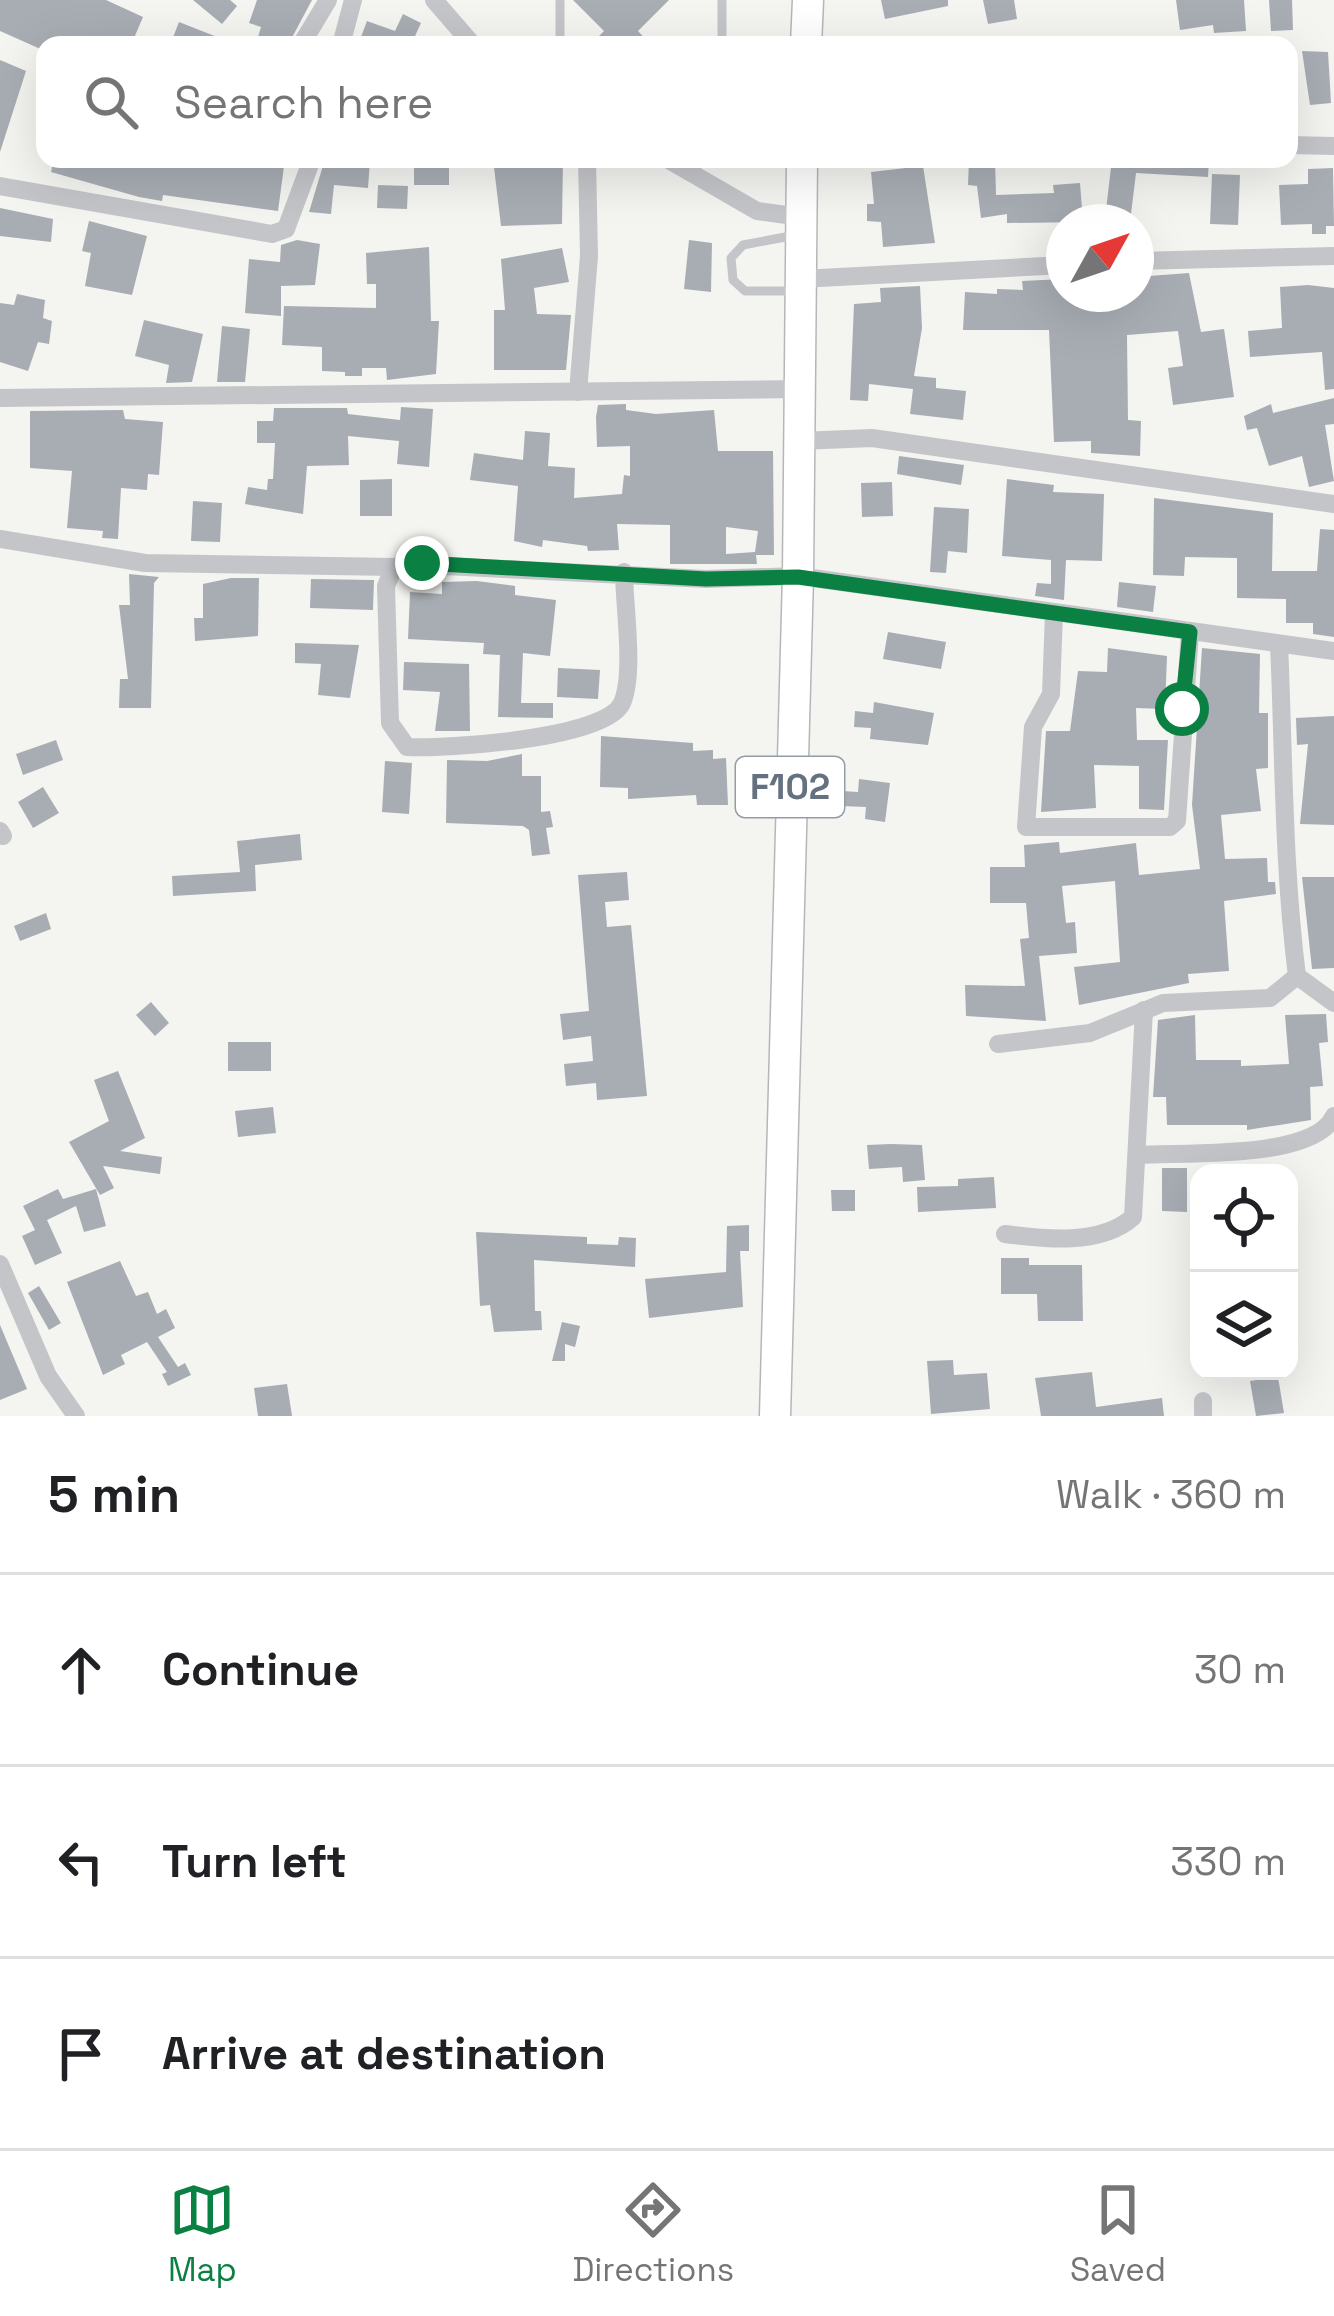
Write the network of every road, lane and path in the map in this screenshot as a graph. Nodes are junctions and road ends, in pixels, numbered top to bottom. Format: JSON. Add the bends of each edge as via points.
{"nodes":[{"id":1,"x":328,"y":0,"type":"edge"},
{"id":2,"x":353,"y":0,"type":"edge"},
{"id":3,"x":434,"y":0,"type":"edge"},
{"id":4,"x":560,"y":0,"type":"edge"},
{"id":5,"x":722,"y":0,"type":"edge"},
{"id":6,"x":808,"y":0,"type":"edge"},
{"id":7,"x":306,"y":36,"type":"edge"},
{"id":8,"x":343,"y":36,"type":"edge"},
{"id":9,"x":465,"y":36,"type":"edge"},
{"id":10,"x":560,"y":36,"type":"edge"},
{"id":11,"x":722,"y":36,"type":"edge"},
{"id":12,"x":806,"y":36,"type":"edge"},
{"id":13,"x":1298,"y":145,"type":"edge"},
{"id":14,"x":1334,"y":146,"type":"edge"},
{"id":15,"x":309,"y":168,"type":"edge"},
{"id":16,"x":586,"y":168,"type":"edge"},
{"id":17,"x":683,"y":168,"type":"edge"},
{"id":18,"x":802,"y":168,"type":"edge"},
{"id":19,"x":0,"y":186,"type":"edge"},
{"id":20,"x":801,"y":225,"type":"junction"},
{"id":21,"x":1334,"y":256,"type":"edge"},
{"id":22,"x":1154,"y":261,"type":"edge"},
{"id":23,"x":1046,"y":266,"type":"edge"},
{"id":24,"x":800,"y":285,"type":"junction"},
{"id":25,"x":799,"y":389,"type":"junction"},
{"id":26,"x":578,"y":392,"type":"junction"},
{"id":27,"x":0,"y":398,"type":"edge"},
{"id":28,"x":800,"y":441,"type":"junction"},
{"id":29,"x":1334,"y":504,"type":"edge"},
{"id":30,"x":0,"y":539,"type":"edge"},
{"id":31,"x":394,"y":566,"type":"junction"},
{"id":32,"x":624,"y":572,"type":"junction"},
{"id":33,"x":798,"y":577,"type":"junction"},
{"id":34,"x":1054,"y":613,"type":"junction"},
{"id":35,"x":1190,"y":632,"type":"junction"},
{"id":36,"x":1279,"y":644,"type":"junction"},
{"id":37,"x":1334,"y":651,"type":"edge"},
{"id":38,"x":1298,"y":976,"type":"junction"},
{"id":39,"x":1334,"y":1004,"type":"edge"},
{"id":40,"x":1144,"y":1010,"type":"junction"},
{"id":41,"x":998,"y":1044,"type":"dead end"},
{"id":42,"x":1334,"y":1116,"type":"edge"},
{"id":43,"x":1139,"y":1155,"type":"junction"},
{"id":44,"x":1005,"y":1234,"type":"dead end"},
{"id":45,"x":0,"y":1264,"type":"edge"},
{"id":46,"x":76,"y":1416,"type":"edge"},
{"id":47,"x":775,"y":1416,"type":"edge"}],
"edges":[{"from":1,"to":7,"type":"street"},
{"from":2,"to":8,"type":"street"},
{"from":3,"to":9,"type":"street"},
{"from":4,"to":10,"type":"lane"},
{"from":5,"to":11,"type":"lane"},
{"from":6,"to":12,"type":"main road"},
{"from":13,"to":14,"type":"street"},
{"from":15,"to":19,"type":"street","via":[[286,229],[272,234]]},
{"from":16,"to":26,"type":"street"},
{"from":17,"to":20,"type":"street","via":[[757,211]]},
{"from":18,"to":20,"type":"main road","number":"F102"},
{"from":20,"to":24,"type":"main road","number":"F102"},
{"from":20,"to":24,"type":"lane","via":[[743,244],[731,259],[733,280],[745,291]]},
{"from":21,"to":22,"type":"street"},
{"from":23,"to":24,"type":"street"},
{"from":24,"to":25,"type":"main road","number":"F102"},
{"from":25,"to":26,"type":"street"},
{"from":25,"to":28,"type":"main road","number":"F102"},
{"from":26,"to":27,"type":"street"},
{"from":28,"to":29,"type":"street","via":[[872,438]]},
{"from":28,"to":33,"type":"main road","number":"F102"},
{"from":30,"to":31,"type":"street","via":[[145,563]]},
{"from":31,"to":32,"type":"street"},
{"from":31,"to":32,"type":"street","via":[[386,586],[390,723],[407,747],[447,749],[604,721],[621,706]]},
{"from":32,"to":33,"type":"street"},
{"from":33,"to":34,"type":"street"},
{"from":33,"to":47,"type":"main road","number":"F102"},
{"from":34,"to":35,"type":"street"},
{"from":34,"to":35,"type":"street","via":[[1051,694],[1033,727],[1027,827],[1177,821]]},
{"from":35,"to":36,"type":"street"},
{"from":36,"to":37,"type":"street"},
{"from":36,"to":38,"type":"street","via":[[1282,848]]},
{"from":38,"to":39,"type":"street"},
{"from":38,"to":40,"type":"street","via":[[1270,998],[1200,998]]},
{"from":40,"to":41,"type":"street","via":[[1072,1038]]},
{"from":40,"to":43,"type":"street"},
{"from":42,"to":43,"type":"street","via":[[1319,1137],[1276,1148]]},
{"from":43,"to":44,"type":"street","via":[[1136,1211],[1127,1223],[1056,1241]]},
{"from":45,"to":46,"type":"street","via":[[48,1376]]}]}
